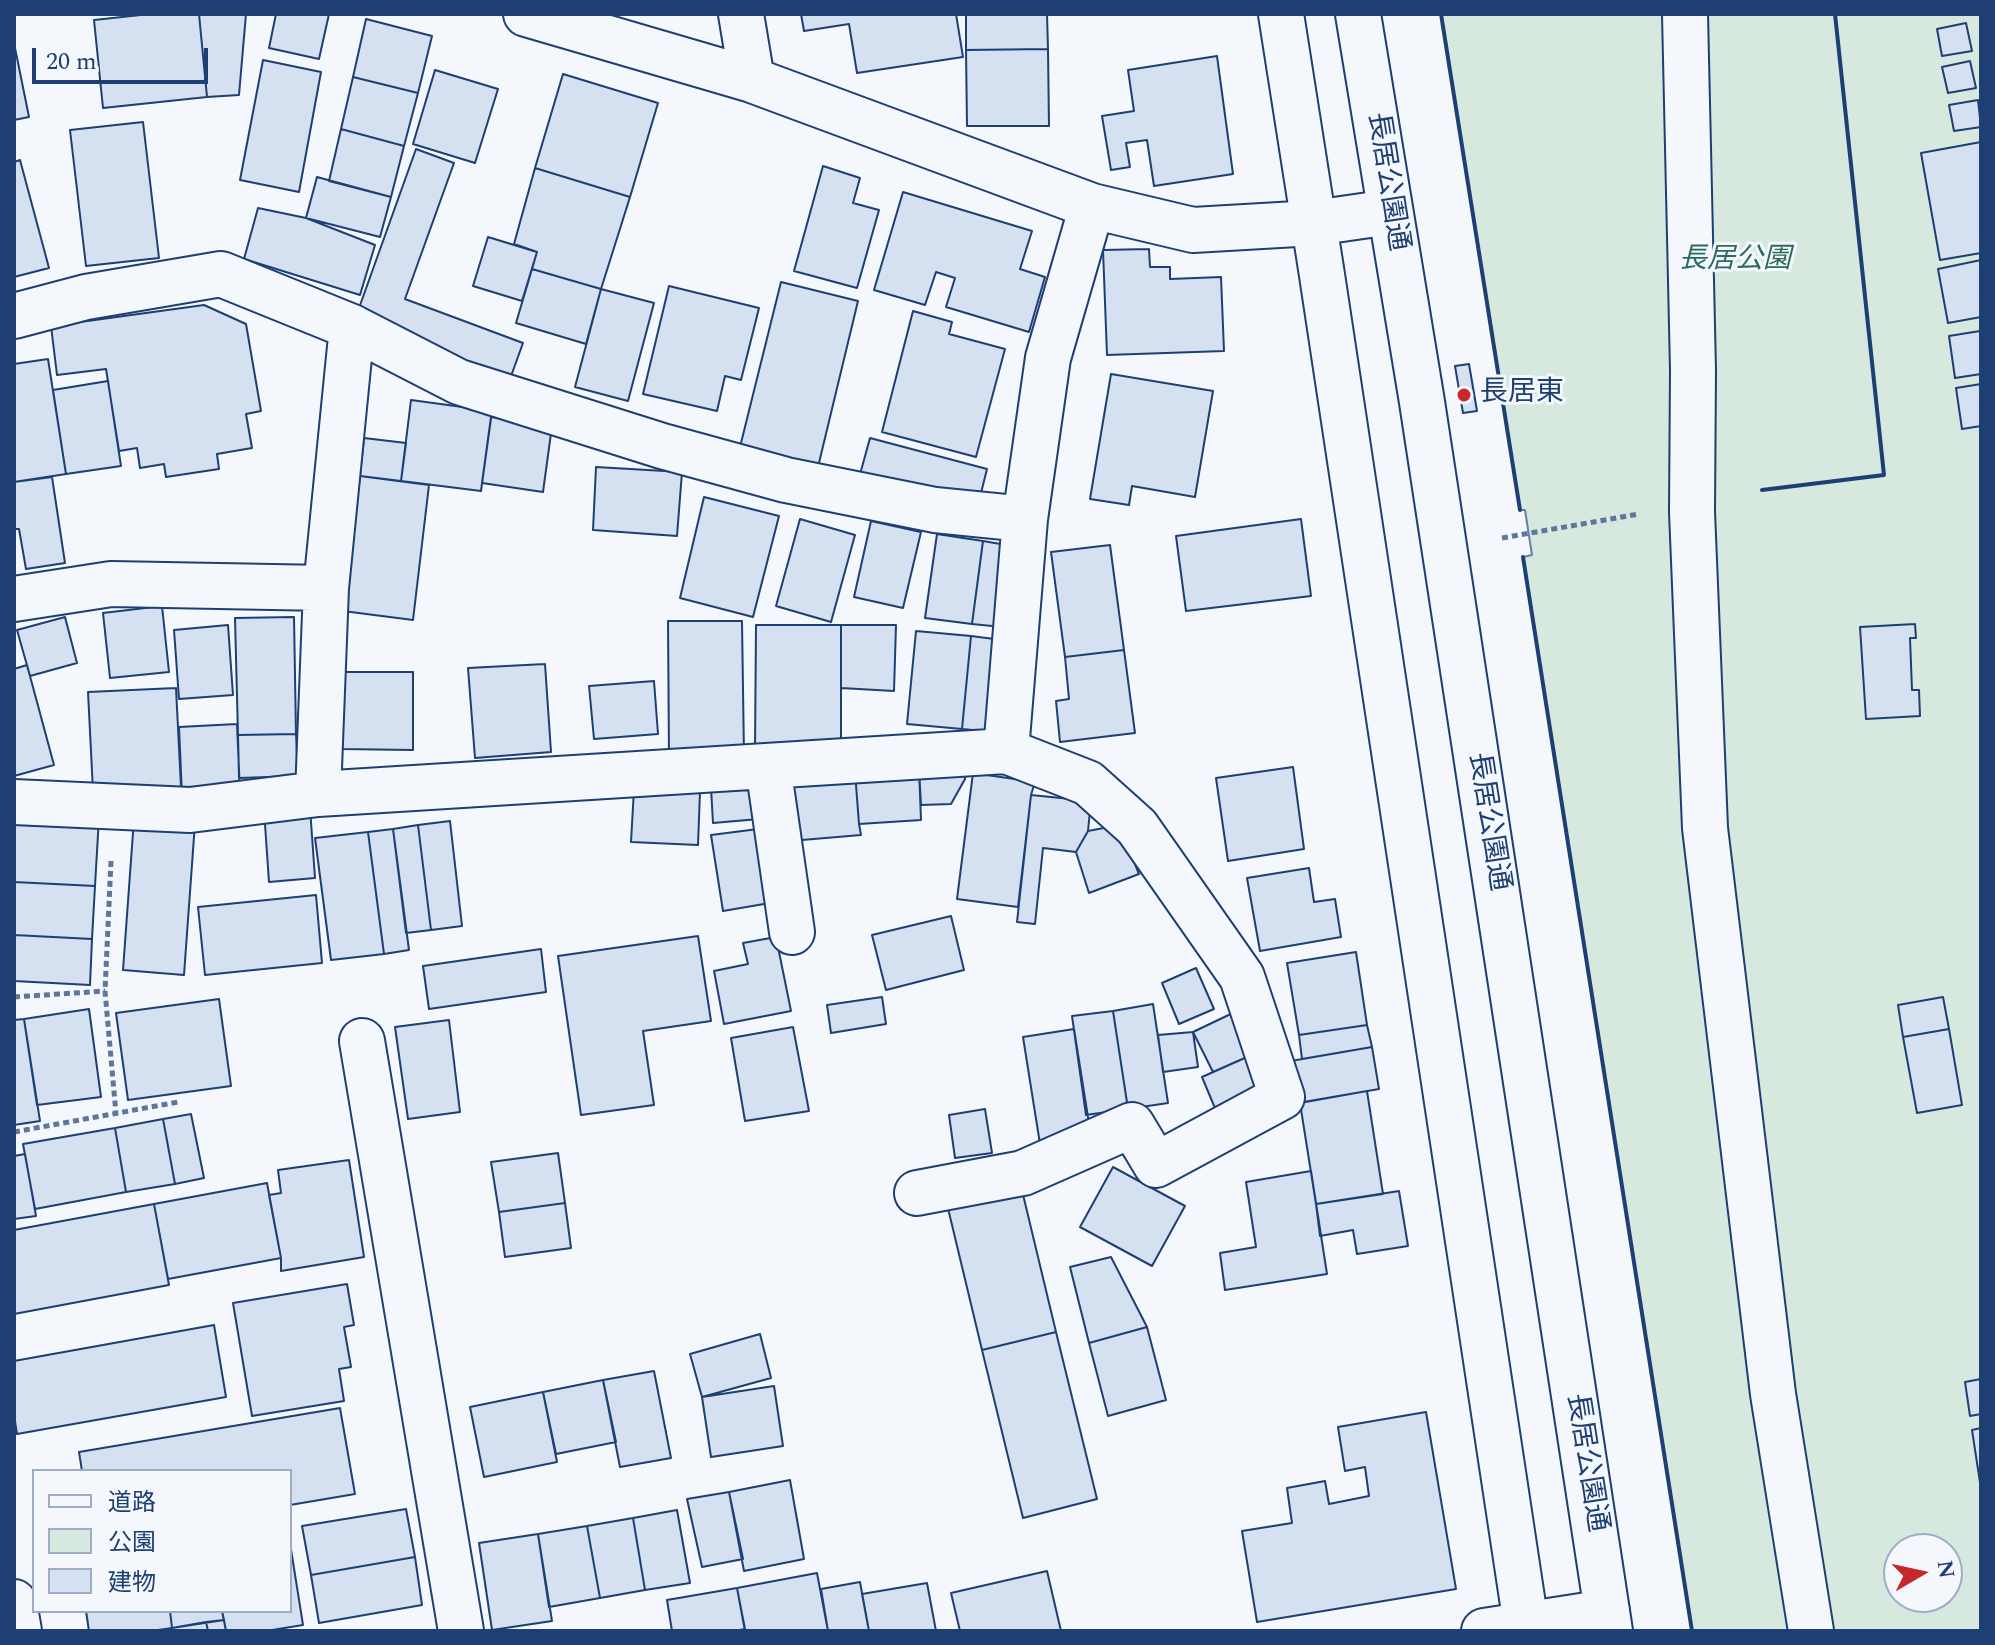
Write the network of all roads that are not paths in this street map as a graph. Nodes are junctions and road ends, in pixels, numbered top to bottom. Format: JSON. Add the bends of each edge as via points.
{"nodes":[{"id":1,"x":526,"y":14,"type":"edge"},
{"id":2,"x":741,"y":14,"type":"edge"},
{"id":3,"x":1281,"y":14,"type":"edge"},
{"id":4,"x":1358,"y":14,"type":"edge"},
{"id":5,"x":1685,"y":14,"type":"edge"},
{"id":6,"x":752,"y":80,"type":"junction"},
{"id":7,"x":1092,"y":206,"type":"junction"},
{"id":8,"x":1390,"y":212,"type":"junction"},
{"id":9,"x":1314,"y":223,"type":"junction"},
{"id":10,"x":14,"y":316,"type":"edge"},
{"id":11,"x":352,"y":327,"type":"junction"},
{"id":12,"x":1025,"y":519,"type":"junction"},
{"id":13,"x":326,"y":588,"type":"junction"},
{"id":14,"x":14,"y":599,"type":"edge"},
{"id":15,"x":1006,"y":751,"type":"junction"},
{"id":16,"x":768,"y":766,"type":"junction"},
{"id":17,"x":318,"y":794,"type":"junction"},
{"id":18,"x":14,"y":802,"type":"edge"},
{"id":19,"x":792,"y":932,"type":"dead end"},
{"id":20,"x":362,"y":1041,"type":"dead end"},
{"id":21,"x":917,"y":1193,"type":"dead end"},
{"id":22,"x":14,"y":1602,"type":"edge"},
{"id":23,"x":1609,"y":1622,"type":"edge"},
{"id":24,"x":1512,"y":1629,"type":"edge"},
{"id":25,"x":19,"y":1631,"type":"edge"},
{"id":26,"x":461,"y":1631,"type":"edge"},
{"id":27,"x":1811,"y":1631,"type":"edge"}],
"edges":[{"from":1,"to":6,"type":"main road"},
{"from":2,"to":6,"type":"main road"},
{"from":3,"to":9,"type":"main road"},
{"from":4,"to":8,"type":"main road","name":"長居公園通"},
{"from":5,"to":27,"type":"main road","via":[[1692,512],[1705,828],[1773,1394]]},
{"from":6,"to":7,"type":"main road"},
{"from":7,"to":9,"type":"main road","via":[[1193,230]]},
{"from":7,"to":12,"type":"main road","via":[[1048,358]]},
{"from":8,"to":9,"type":"main road"},
{"from":8,"to":23,"type":"main road","name":"長居公園通"},
{"from":9,"to":24,"type":"main road"},
{"from":10,"to":11,"type":"main road","via":[[86,297],[221,274]]},
{"from":11,"to":12,"type":"main road","via":[[459,382],[662,446],[786,480],[935,510]]},
{"from":11,"to":13,"type":"main road"},
{"from":12,"to":15,"type":"main road"},
{"from":13,"to":14,"type":"main road","via":[[111,584]]},
{"from":13,"to":17,"type":"main road"},
{"from":15,"to":16,"type":"main road"},
{"from":15,"to":21,"type":"main road","via":[[1088,783],[1137,827],[1242,977],[1282,1097],[1156,1165],[1132,1125],[1023,1173]]},
{"from":16,"to":17,"type":"main road"},
{"from":16,"to":19,"type":"main road"},
{"from":17,"to":18,"type":"main road","via":[[190,810]]},
{"from":20,"to":26,"type":"main road"},
{"from":22,"to":25,"type":"main road"},
{"from":23,"to":24,"type":"main road"}]}
